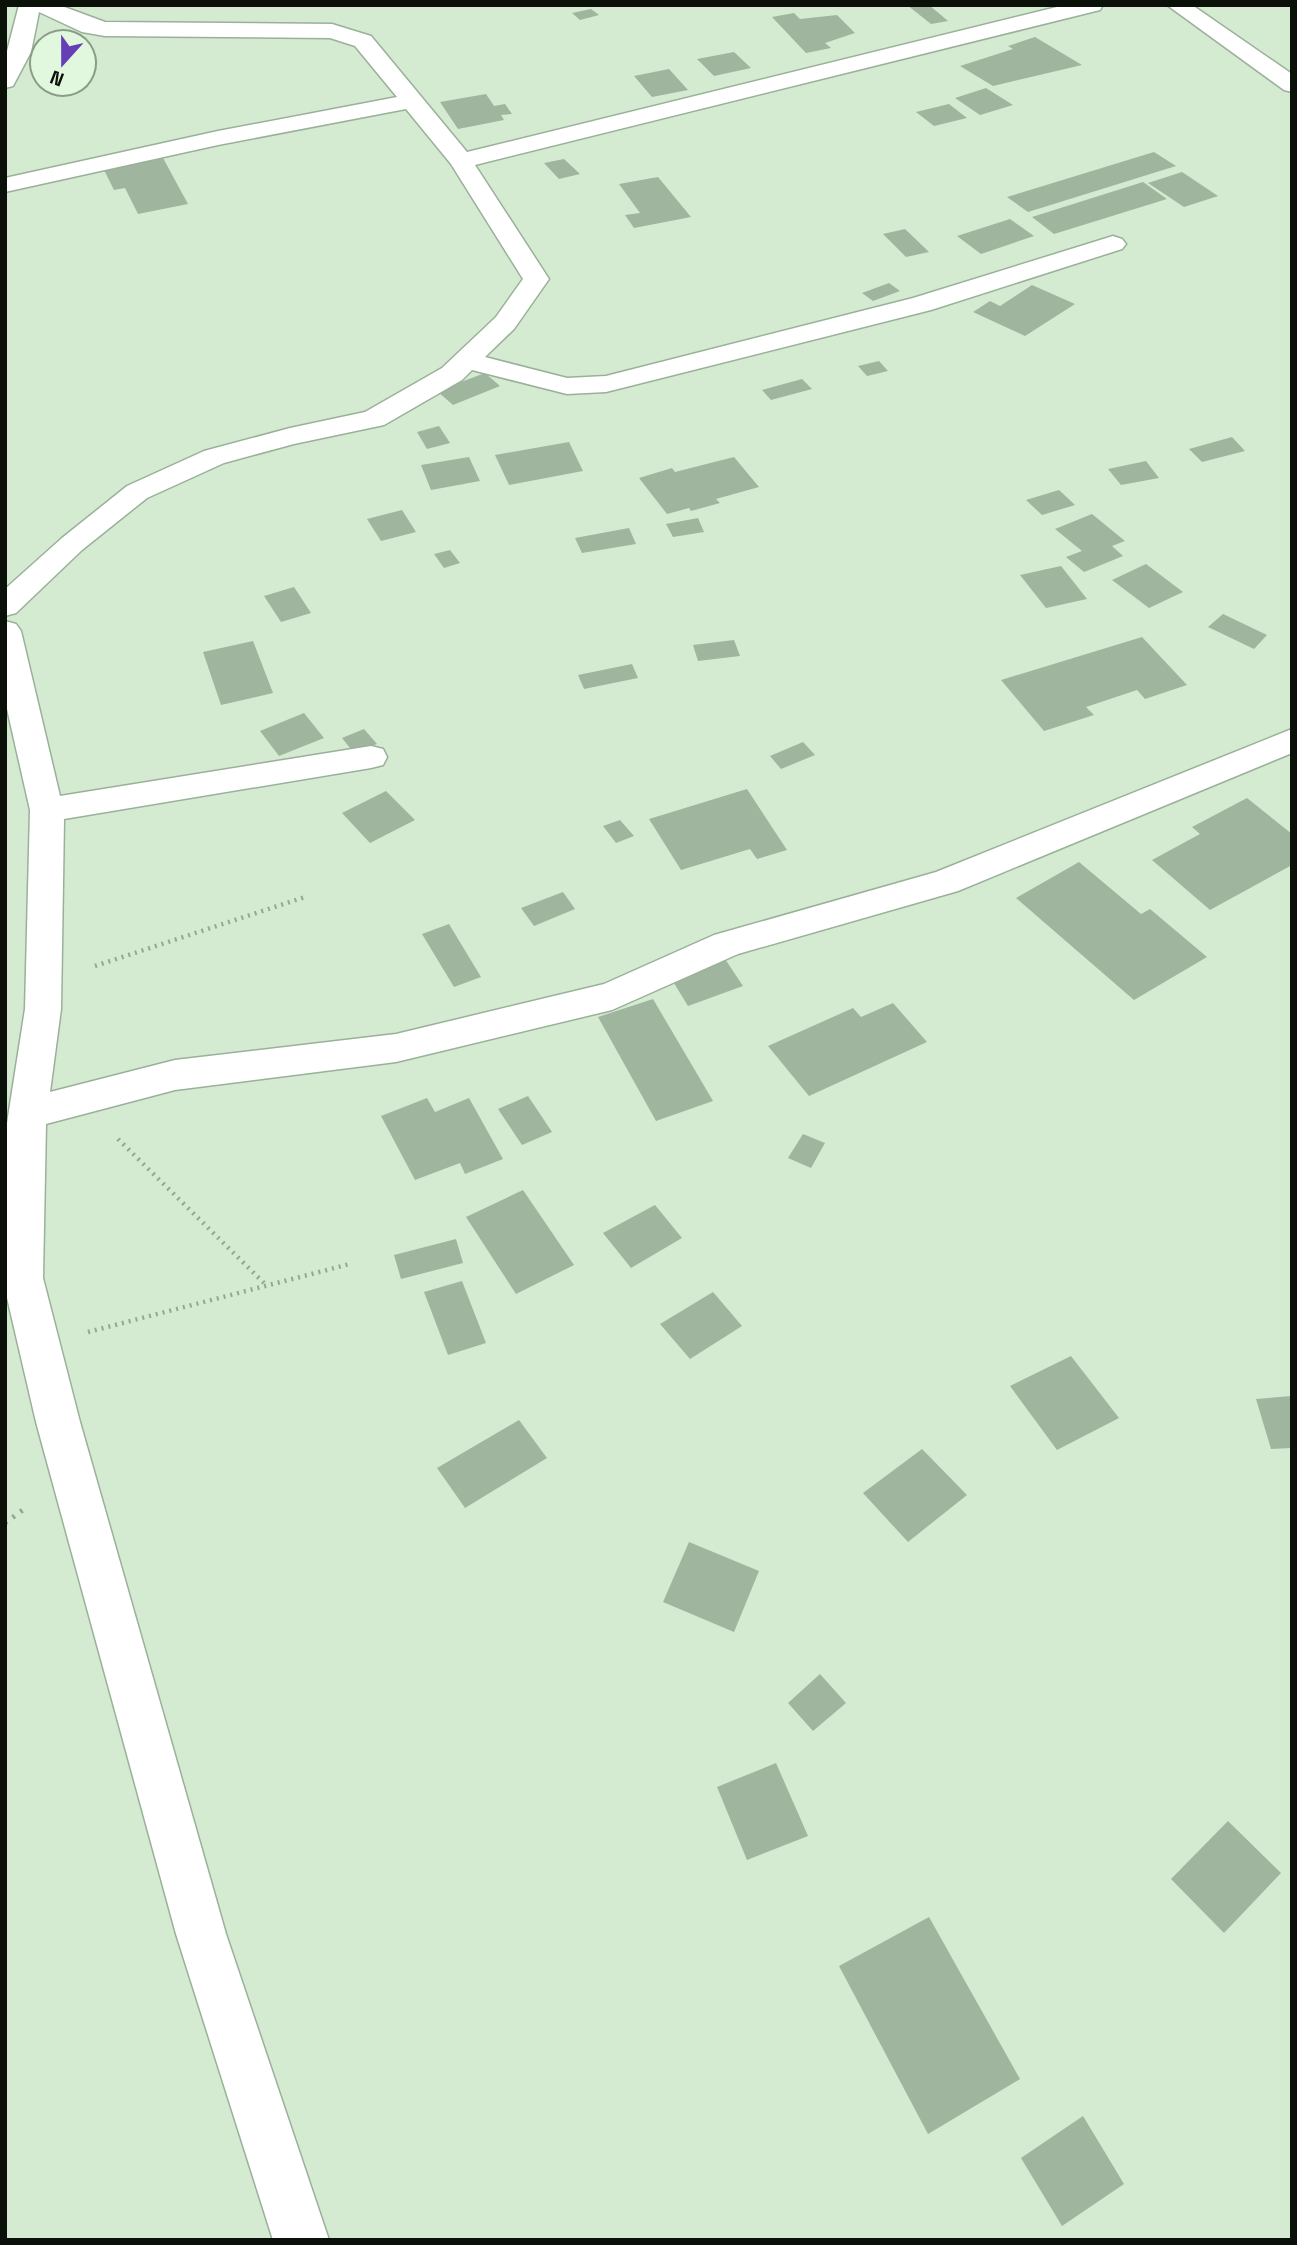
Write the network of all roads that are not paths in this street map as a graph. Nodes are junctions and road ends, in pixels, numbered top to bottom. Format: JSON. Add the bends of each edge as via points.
{"nodes":[{"id":1,"x":30,"y":5,"type":"edge"},
{"id":2,"x":41,"y":5,"type":"edge"},
{"id":3,"x":1092,"y":5,"type":"edge"},
{"id":4,"x":1178,"y":5,"type":"edge"},
{"id":5,"x":5,"y":81,"type":"edge"},
{"id":6,"x":1292,"y":85,"type":"edge"},
{"id":7,"x":412,"y":101,"type":"junction"},
{"id":8,"x":461,"y":162,"type":"junction"},
{"id":9,"x":5,"y":185,"type":"edge"},
{"id":10,"x":1113,"y":244,"type":"dead end"},
{"id":11,"x":467,"y":360,"type":"junction"},
{"id":12,"x":5,"y":606,"type":"edge"},
{"id":13,"x":5,"y":631,"type":"edge"},
{"id":14,"x":1292,"y":740,"type":"edge"},
{"id":15,"x":371,"y":757,"type":"dead end"},
{"id":16,"x":47,"y":810,"type":"junction"},
{"id":17,"x":27,"y":1113,"type":"junction"},
{"id":18,"x":301,"y":2240,"type":"edge"}],
"edges":[{"from":1,"to":5,"type":"street","via":[[20,52]]},
{"from":2,"to":7,"type":"street","via":[[105,29],[332,31],[351,35],[363,41]]},
{"from":3,"to":8,"type":"street"},
{"from":4,"to":6,"type":"street"},
{"from":7,"to":8,"type":"street"},
{"from":7,"to":9,"type":"street"},
{"from":8,"to":11,"type":"street","via":[[536,279],[505,323]]},
{"from":10,"to":11,"type":"street","via":[[922,303],[606,384],[567,386]]},
{"from":11,"to":12,"type":"street","via":[[452,374],[374,419],[214,457],[137,492]]},
{"from":13,"to":16,"type":"street"},
{"from":14,"to":17,"type":"street","via":[[946,882],[727,944],[612,996],[396,1048],[175,1076]]},
{"from":15,"to":16,"type":"street"},
{"from":16,"to":17,"type":"street","via":[[44,983]]},
{"from":17,"to":18,"type":"street","via":[[23,1278],[58,1422],[201,1934]]}]}
